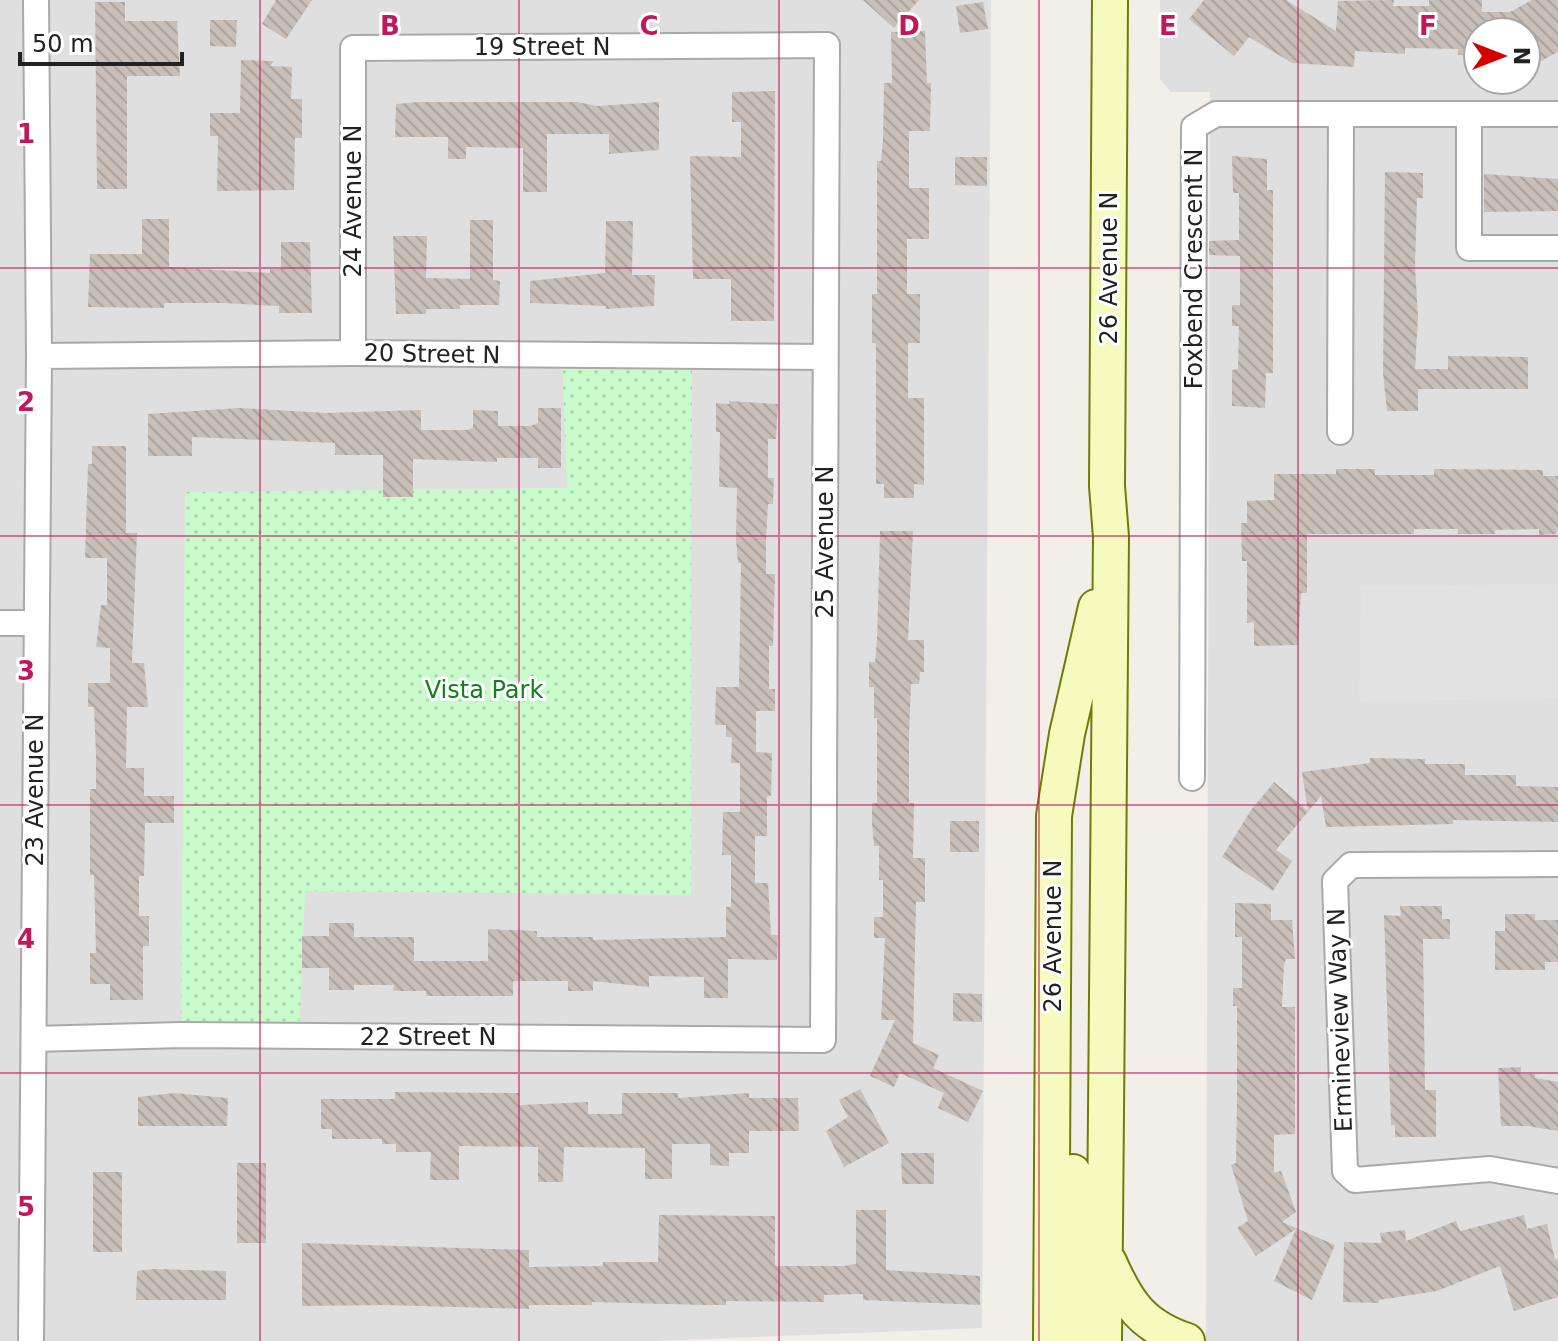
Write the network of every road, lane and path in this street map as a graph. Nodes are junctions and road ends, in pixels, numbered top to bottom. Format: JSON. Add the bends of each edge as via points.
{"nodes":[{"id":1,"x":36,"y":0,"type":"edge"},
{"id":2,"x":1110,"y":0,"type":"edge"},
{"id":3,"x":827,"y":45,"type":"joint"},
{"id":4,"x":353,"y":48,"type":"joint"},
{"id":5,"x":1341,"y":114,"type":"junction"},
{"id":6,"x":1469,"y":114,"type":"junction"},
{"id":7,"x":1558,"y":114,"type":"edge"},
{"id":8,"x":1558,"y":248,"type":"edge"},
{"id":9,"x":353,"y":353,"type":"junction"},
{"id":10,"x":39,"y":356,"type":"junction"},
{"id":11,"x":825,"y":357,"type":"junction"},
{"id":12,"x":1340,"y":432,"type":"dead end"},
{"id":13,"x":1111,"y":537,"type":"junction"},
{"id":14,"x":0,"y":623,"type":"edge"},
{"id":15,"x":36,"y":623,"type":"junction"},
{"id":16,"x":1192,"y":778,"type":"dead end"},
{"id":17,"x":1558,"y":864,"type":"edge"},
{"id":18,"x":1052,"y":997,"type":"junction"},
{"id":19,"x":34,"y":1039,"type":"junction"},
{"id":20,"x":823,"y":1040,"type":"joint"},
{"id":21,"x":1558,"y":1181,"type":"edge"},
{"id":22,"x":1106,"y":1254,"type":"junction"},
{"id":23,"x":31,"y":1341,"type":"edge"},
{"id":24,"x":1051,"y":1341,"type":"edge"},
{"id":25,"x":1086,"y":1341,"type":"edge"},
{"id":26,"x":1104,"y":1341,"type":"edge"},
{"id":27,"x":1187,"y":1341,"type":"edge"}],
"edges":[{"from":1,"to":10,"type":"street","name":"23 Avenue N"},
{"from":2,"to":13,"type":"main road","name":"26 Avenue N"},
{"from":3,"to":4,"type":"street","name":"19 Street N"},
{"from":3,"to":11,"type":"street","name":"25 Avenue N"},
{"from":4,"to":9,"type":"street","name":"24 Avenue N"},
{"from":5,"to":6,"type":"street","name":"Foxbend Crescent N"},
{"from":5,"to":12,"type":"street"},
{"from":5,"to":16,"type":"street","name":"Foxbend Crescent N","via":[[1216,114],[1194,127]]},
{"from":6,"to":7,"type":"street","name":"Foxbend Crescent N"},
{"from":6,"to":8,"type":"street","via":[[1469,248]]},
{"from":9,"to":10,"type":"street","name":"20 Street N"},
{"from":9,"to":11,"type":"street","name":"20 Street N"},
{"from":10,"to":15,"type":"street","name":"23 Avenue N"},
{"from":11,"to":20,"type":"street","name":"25 Avenue N"},
{"from":13,"to":18,"type":"main road","name":"26 Avenue N","via":[[1054,816]]},
{"from":13,"to":22,"type":"main road","name":"26 Avenue N"},
{"from":14,"to":15,"type":"street"},
{"from":15,"to":19,"type":"street","name":"23 Avenue N"},
{"from":17,"to":21,"type":"street","name":"Ermineview Way N","via":[[1351,865],[1335,881],[1345,1171],[1355,1180],[1490,1169]]},
{"from":18,"to":24,"type":"main road","name":"26 Avenue N"},
{"from":18,"to":25,"type":"main road","via":[[1067,1067],[1078,1315]]},
{"from":19,"to":20,"type":"street","name":"22 Street N","via":[[181,1035]]},
{"from":19,"to":23,"type":"street","name":"23 Avenue N"},
{"from":22,"to":26,"type":"main road","name":"26 Avenue N"},
{"from":22,"to":27,"type":"main road","via":[[1125,1298],[1142,1317]]}]}
